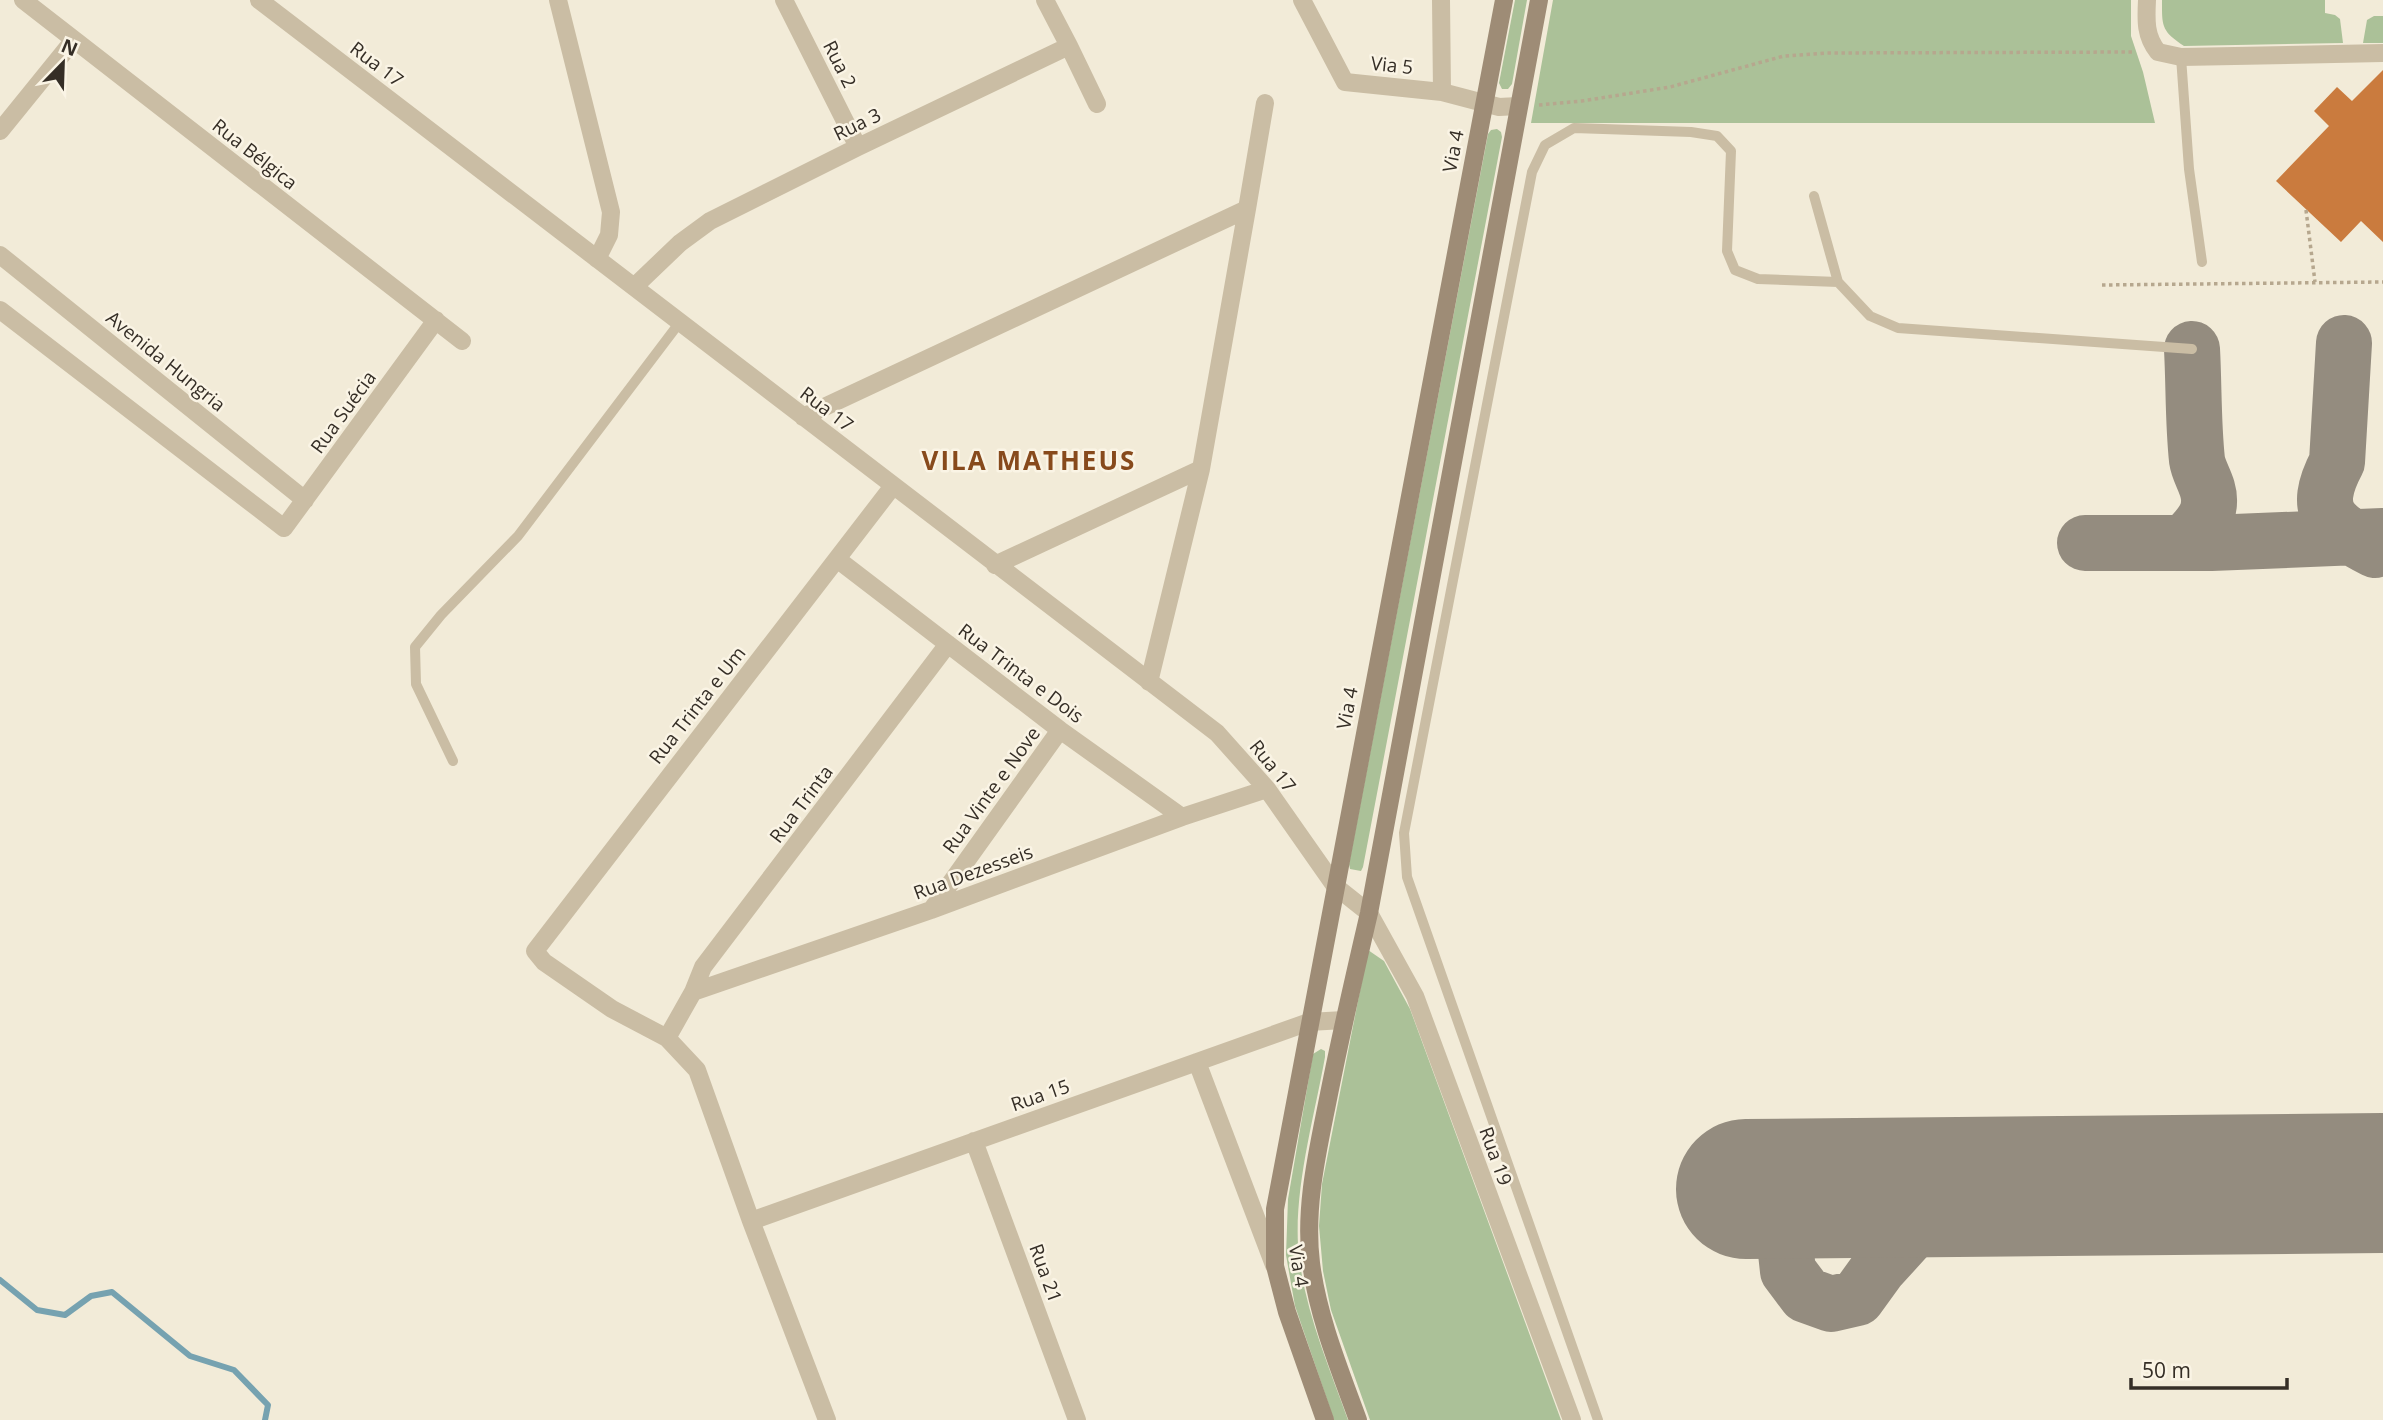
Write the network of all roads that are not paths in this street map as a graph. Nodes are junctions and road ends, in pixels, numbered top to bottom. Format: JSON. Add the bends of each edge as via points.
{"nodes":[{"id":1,"x":23,"y":0,"type":"edge"},
{"id":2,"x":259,"y":0,"type":"edge"},
{"id":3,"x":558,"y":0,"type":"edge"},
{"id":4,"x":784,"y":0,"type":"edge"},
{"id":5,"x":1045,"y":0,"type":"edge"},
{"id":6,"x":1302,"y":0,"type":"edge"},
{"id":7,"x":1441,"y":0,"type":"edge"},
{"id":8,"x":1504,"y":0,"type":"edge"},
{"id":9,"x":1539,"y":0,"type":"edge"},
{"id":10,"x":2147,"y":0,"type":"edge"},
{"id":11,"x":73,"y":41,"type":"junction"},
{"id":12,"x":1069,"y":46,"type":"junction"},
{"id":13,"x":2383,"y":53,"type":"edge"},
{"id":14,"x":2181,"y":57,"type":"junction"},
{"id":15,"x":1441,"y":92,"type":"junction"},
{"id":16,"x":1265,"y":103,"type":"dead end"},
{"id":17,"x":1097,"y":104,"type":"dead end"},
{"id":18,"x":1483,"y":104,"type":"junction"},
{"id":19,"x":1518,"y":106,"type":"junction"},
{"id":20,"x":0,"y":131,"type":"edge"},
{"id":21,"x":858,"y":147,"type":"junction"},
{"id":22,"x":1814,"y":196,"type":"dead end"},
{"id":23,"x":1247,"y":209,"type":"junction"},
{"id":24,"x":0,"y":255,"type":"edge"},
{"id":25,"x":597,"y":258,"type":"junction"},
{"id":26,"x":2202,"y":262,"type":"dead end"},
{"id":27,"x":1838,"y":282,"type":"junction"},
{"id":28,"x":634,"y":287,"type":"junction"},
{"id":29,"x":0,"y":310,"type":"edge"},
{"id":30,"x":436,"y":320,"type":"junction"},
{"id":31,"x":680,"y":322,"type":"junction"},
{"id":32,"x":462,"y":341,"type":"dead end"},
{"id":33,"x":2192,"y":349,"type":"dead end"},
{"id":34,"x":803,"y":417,"type":"junction"},
{"id":35,"x":1201,"y":469,"type":"junction"},
{"id":36,"x":893,"y":486,"type":"junction"},
{"id":37,"x":306,"y":500,"type":"junction"},
{"id":38,"x":837,"y":559,"type":"junction"},
{"id":39,"x":995,"y":565,"type":"junction"},
{"id":40,"x":947,"y":644,"type":"junction"},
{"id":41,"x":1149,"y":682,"type":"junction"},
{"id":42,"x":1060,"y":730,"type":"junction"},
{"id":43,"x":453,"y":761,"type":"dead end"},
{"id":44,"x":1267,"y":789,"type":"junction"},
{"id":45,"x":1182,"y":817,"type":"junction"},
{"id":46,"x":1335,"y":886,"type":"junction"},
{"id":47,"x":931,"y":910,"type":"junction"},
{"id":48,"x":1368,"y":913,"type":"junction"},
{"id":49,"x":693,"y":992,"type":"junction"},
{"id":50,"x":1344,"y":1020,"type":"junction"},
{"id":51,"x":1309,"y":1023,"type":"junction"},
{"id":52,"x":667,"y":1038,"type":"junction"},
{"id":53,"x":1197,"y":1062,"type":"junction"},
{"id":54,"x":974,"y":1141,"type":"junction"},
{"id":55,"x":751,"y":1221,"type":"junction"},
{"id":56,"x":1275,"y":1266,"type":"junction"},
{"id":57,"x":827,"y":1420,"type":"edge"},
{"id":58,"x":1077,"y":1420,"type":"edge"},
{"id":59,"x":1325,"y":1420,"type":"edge"},
{"id":60,"x":1358,"y":1420,"type":"edge"},
{"id":61,"x":1572,"y":1420,"type":"edge"},
{"id":62,"x":1598,"y":1420,"type":"edge"}],
"edges":[{"from":1,"to":11,"type":"street","name":"Rua Bélgica"},
{"from":2,"to":25,"type":"street","name":"Rua 17"},
{"from":3,"to":25,"type":"street","via":[[611,212],[609,235]]},
{"from":4,"to":21,"type":"street","name":"Rua 2"},
{"from":5,"to":12,"type":"street"},
{"from":6,"to":15,"type":"street","name":"Via 5","via":[[1345,82]]},
{"from":7,"to":15,"type":"street"},
{"from":8,"to":18,"type":"street","name":"Via 4"},
{"from":9,"to":19,"type":"street","name":"Via 4"},
{"from":10,"to":14,"type":"street","via":[[2149,41],[2158,52]]},
{"from":11,"to":20,"type":"street"},
{"from":11,"to":30,"type":"street","name":"Rua Bélgica"},
{"from":12,"to":17,"type":"street"},
{"from":12,"to":21,"type":"street","name":"Rua 3"},
{"from":13,"to":14,"type":"street"},
{"from":14,"to":26,"type":"lane"},
{"from":15,"to":18,"type":"street","name":"Via 5"},
{"from":16,"to":23,"type":"street"},
{"from":18,"to":19,"type":"street","name":"Via 5"},
{"from":18,"to":46,"type":"street","name":"Via 4"},
{"from":19,"to":48,"type":"street","name":"Via 4"},
{"from":21,"to":28,"type":"street","name":"Rua 3","via":[[710,221]]},
{"from":22,"to":27,"type":"lane"},
{"from":23,"to":34,"type":"street"},
{"from":23,"to":35,"type":"street"},
{"from":24,"to":37,"type":"street","name":"Avenida Hungria"},
{"from":25,"to":28,"type":"street","name":"Rua 17"},
{"from":27,"to":33,"type":"lane","via":[[1870,316],[1898,328]]},
{"from":27,"to":62,"type":"lane","via":[[1758,279],[1735,270],[1727,251],[1731,151],[1717,136],[1574,128],[1545,145],[1532,172],[1404,833],[1406,877]]},
{"from":28,"to":31,"type":"street","name":"Rua 17"},
{"from":29,"to":37,"type":"street","name":"Rua Suécia","via":[[284,528]]},
{"from":30,"to":32,"type":"street","name":"Rua Bélgica"},
{"from":30,"to":37,"type":"street","name":"Rua Suécia"},
{"from":31,"to":34,"type":"street","name":"Rua 17"},
{"from":31,"to":43,"type":"lane","via":[[518,536],[415,647],[415,684]]},
{"from":34,"to":36,"type":"street","name":"Rua 17"},
{"from":35,"to":39,"type":"street"},
{"from":35,"to":41,"type":"street"},
{"from":36,"to":38,"type":"street","name":"Rua Trinta e Um"},
{"from":36,"to":39,"type":"street","name":"Rua 17"},
{"from":38,"to":40,"type":"street","name":"Rua Trinta e Dois"},
{"from":38,"to":52,"type":"street","name":"Rua Trinta e Um","via":[[535,951],[612,1009]]},
{"from":39,"to":41,"type":"street","name":"Rua 17"},
{"from":40,"to":42,"type":"street","name":"Rua Trinta e Dois"},
{"from":40,"to":49,"type":"street","name":"Rua Trinta","via":[[703,967]]},
{"from":41,"to":44,"type":"street","name":"Rua 17","via":[[1217,733]]},
{"from":42,"to":45,"type":"street","name":"Rua Trinta e Dois"},
{"from":42,"to":47,"type":"street","name":"Rua Vinte e Nove"},
{"from":44,"to":45,"type":"street","name":"Rua Dezesseis"},
{"from":44,"to":46,"type":"street","name":"Rua 17"},
{"from":45,"to":47,"type":"street","name":"Rua Dezesseis"},
{"from":46,"to":48,"type":"street","name":"Rua 17"},
{"from":46,"to":51,"type":"street","name":"Via 4"},
{"from":47,"to":49,"type":"street","name":"Rua Dezesseis"},
{"from":48,"to":50,"type":"street","name":"Via 4"},
{"from":48,"to":61,"type":"street","name":"Rua 19","via":[[1415,996]]},
{"from":49,"to":52,"type":"street"},
{"from":50,"to":51,"type":"street","name":"Rua 15"},
{"from":50,"to":60,"type":"street","name":"Via 4","via":[[1316,1160],[1309,1223],[1316,1293]]},
{"from":51,"to":53,"type":"street","name":"Rua 15"},
{"from":51,"to":56,"type":"street","name":"Via 4","via":[[1275,1209]]},
{"from":52,"to":55,"type":"street","via":[[697,1070]]},
{"from":53,"to":54,"type":"street","name":"Rua 15"},
{"from":53,"to":56,"type":"street"},
{"from":54,"to":55,"type":"street","name":"Rua 15"},
{"from":54,"to":58,"type":"street","name":"Rua 21"},
{"from":55,"to":57,"type":"street"},
{"from":56,"to":59,"type":"street","name":"Via 4"}]}
